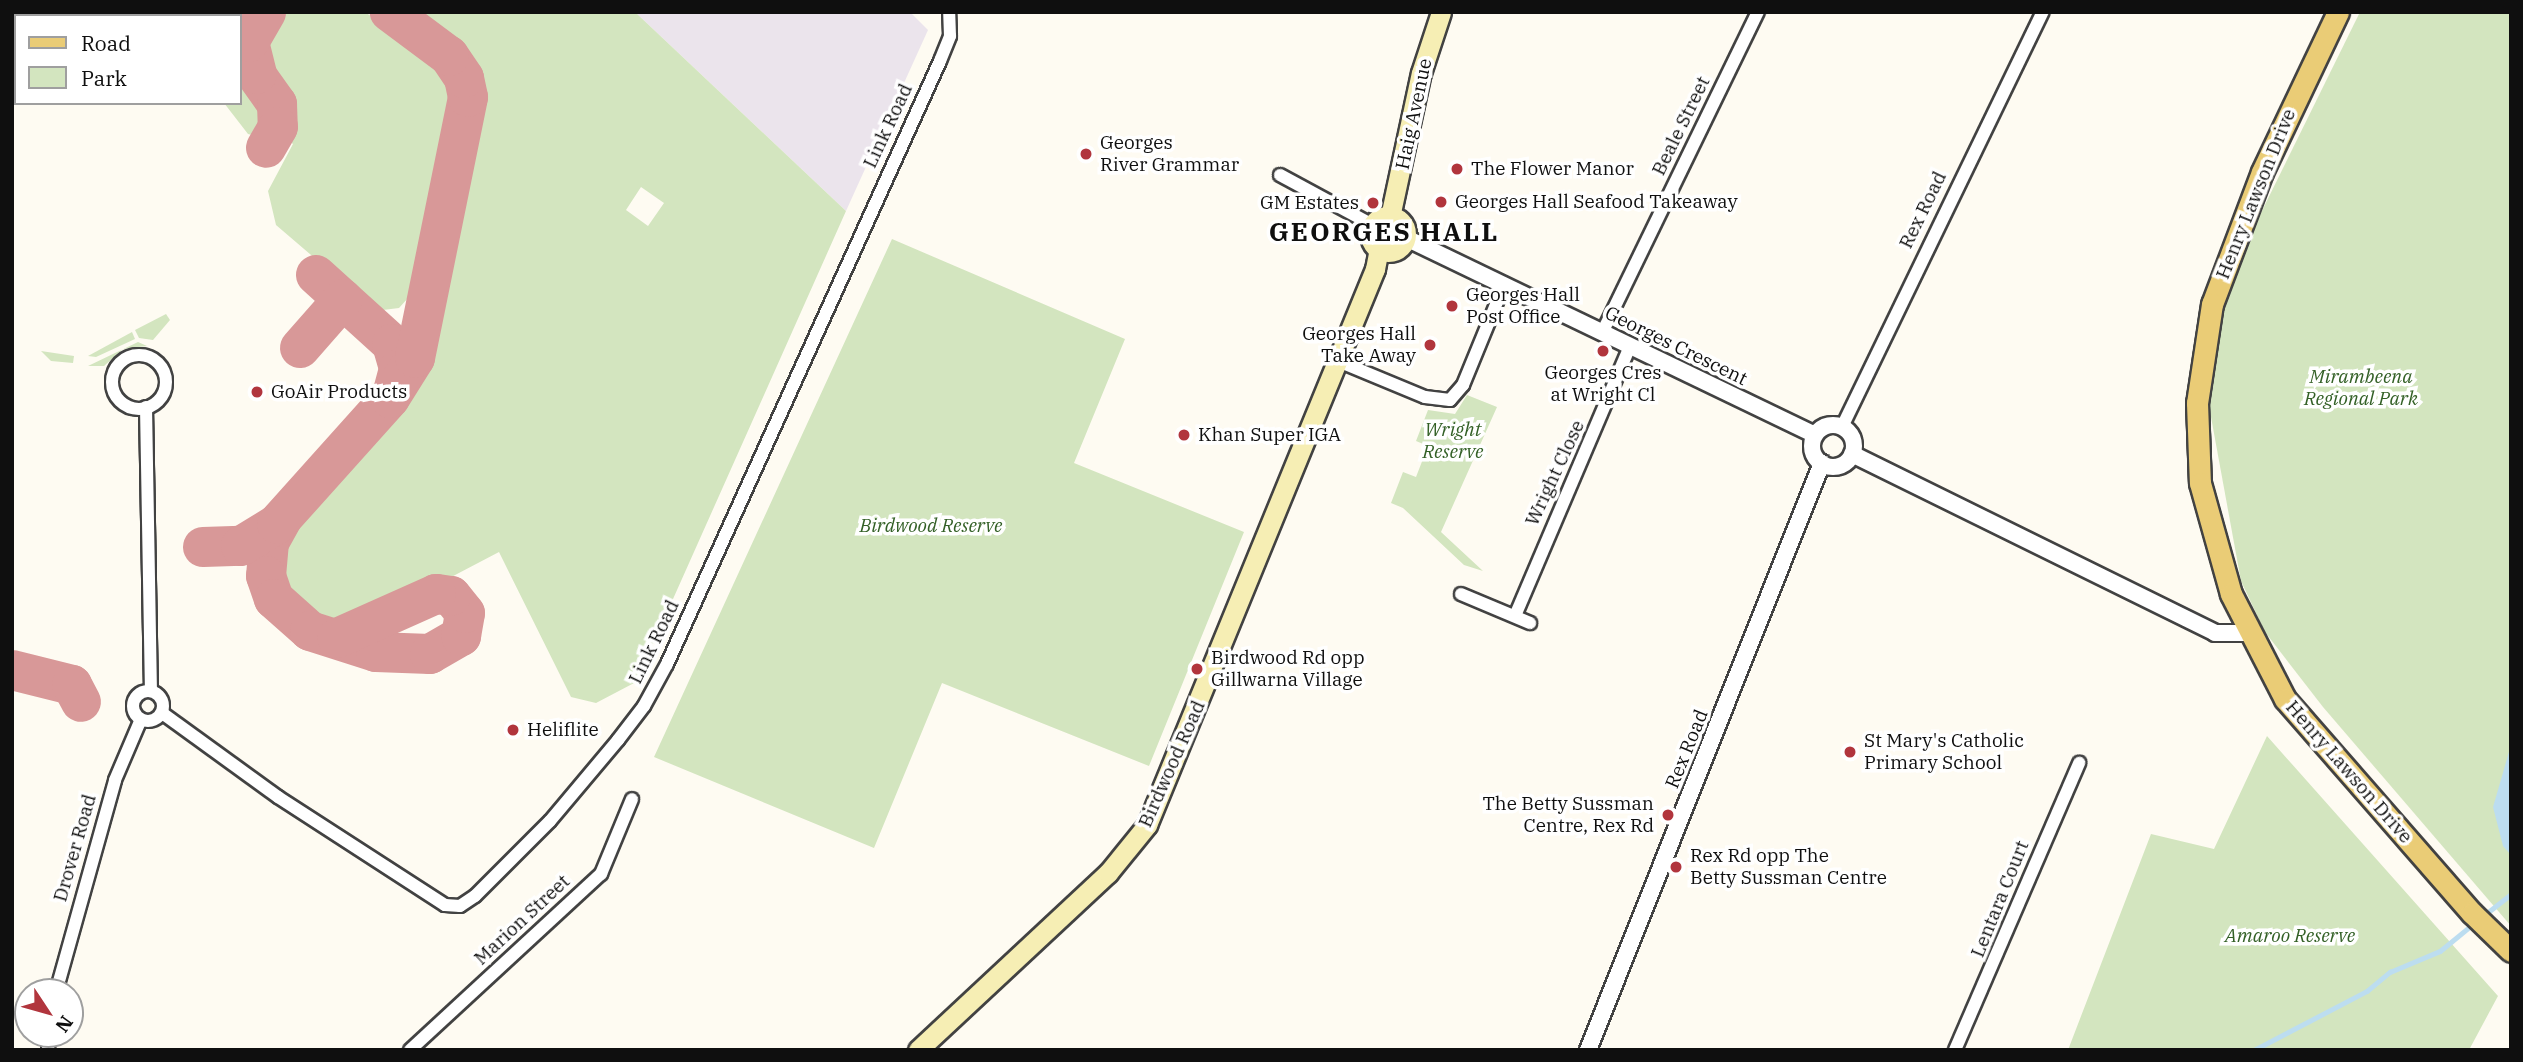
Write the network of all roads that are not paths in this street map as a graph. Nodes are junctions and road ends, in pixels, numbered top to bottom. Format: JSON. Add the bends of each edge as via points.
{"nodes":[{"id":1,"x":1441,"y":12,"type":"edge"},
{"id":2,"x":1758,"y":12,"type":"edge"},
{"id":3,"x":2043,"y":12,"type":"edge"},
{"id":4,"x":2337,"y":12,"type":"edge"},
{"id":5,"x":950,"y":16,"type":"edge"},
{"id":6,"x":1280,"y":175,"type":"dead end"},
{"id":7,"x":1390,"y":217,"type":"junction"},
{"id":8,"x":1371,"y":224,"type":"junction"},
{"id":9,"x":1406,"y":238,"type":"junction"},
{"id":10,"x":1379,"y":248,"type":"junction"},
{"id":11,"x":1504,"y":285,"type":"junction"},
{"id":12,"x":1602,"y":333,"type":"junction"},
{"id":13,"x":1630,"y":347,"type":"junction"},
{"id":14,"x":1338,"y":362,"type":"junction"},
{"id":15,"x":146,"y":407,"type":"junction"},
{"id":16,"x":1842,"y":427,"type":"junction"},
{"id":17,"x":1815,"y":435,"type":"junction"},
{"id":18,"x":1852,"y":454,"type":"junction"},
{"id":19,"x":1822,"y":463,"type":"junction"},
{"id":20,"x":1461,"y":594,"type":"dead end"},
{"id":21,"x":1515,"y":616,"type":"junction"},
{"id":22,"x":1530,"y":623,"type":"dead end"},
{"id":23,"x":2249,"y":633,"type":"junction"},
{"id":24,"x":151,"y":691,"type":"junction"},
{"id":25,"x":162,"y":713,"type":"junction"},
{"id":26,"x":141,"y":719,"type":"junction"},
{"id":27,"x":2079,"y":763,"type":"dead end"},
{"id":28,"x":632,"y":799,"type":"dead end"},
{"id":29,"x":2511,"y":951,"type":"edge"},
{"id":30,"x":60,"y":978,"type":"edge"},
{"id":31,"x":410,"y":1050,"type":"edge"},
{"id":32,"x":918,"y":1050,"type":"edge"},
{"id":33,"x":1588,"y":1050,"type":"edge"},
{"id":34,"x":1955,"y":1050,"type":"edge"}],
"edges":[{"from":1,"to":7,"type":"main road","name":"Haig Avenue","via":[[1421,73]]},
{"from":2,"to":12,"type":"street","name":"Beale Street"},
{"from":3,"to":16,"type":"street","name":"Rex Road"},
{"from":4,"to":23,"type":"main road","name":"Henry Lawson Drive","via":[[2238,227],[2203,344],[2196,423],[2200,483],[2220,561]]},
{"from":5,"to":25,"type":"street","name":"Link Road","via":[[940,61],[654,690],[550,821],[475,896],[460,906],[445,905],[278,797]]},
{"from":6,"to":8,"type":"street"},
{"from":7,"to":8,"type":"main road"},
{"from":7,"to":9,"type":"main road","via":[[1403,227]]},
{"from":8,"to":10,"type":"main road","via":[[1370,236]]},
{"from":9,"to":10,"type":"main road","via":[[1397,251]]},
{"from":9,"to":11,"type":"street","name":"Georges Crescent"},
{"from":10,"to":14,"type":"main road","name":"Birdwood Road"},
{"from":11,"to":12,"type":"street","name":"Georges Crescent"},
{"from":11,"to":14,"type":"street","via":[[1463,385],[1450,400],[1424,397]]},
{"from":12,"to":13,"type":"street","name":"Georges Crescent"},
{"from":13,"to":17,"type":"street","name":"Georges Crescent"},
{"from":13,"to":21,"type":"street","name":"Wright Close"},
{"from":14,"to":32,"type":"main road","name":"Birdwood Road","via":[[1147,825],[1108,873]]},
{"from":15,"to":15,"type":"street","via":[[123,403],[114,389],[114,373],[132,356],[152,359],[165,375],[162,395]]},
{"from":15,"to":24,"type":"street"},
{"from":16,"to":17,"type":"street","via":[[1830,425]]},
{"from":16,"to":18,"type":"street","via":[[1853,439]]},
{"from":17,"to":19,"type":"street","via":[[1813,451]]},
{"from":18,"to":19,"type":"street","via":[[1842,464]]},
{"from":18,"to":23,"type":"street","via":[[2216,633]]},
{"from":19,"to":33,"type":"street","name":"Rex Road"},
{"from":20,"to":21,"type":"street"},
{"from":21,"to":22,"type":"street"},
{"from":23,"to":29,"type":"main road","name":"Henry Lawson Drive","via":[[2285,699],[2478,920]]},
{"from":24,"to":25,"type":"street","via":[[162,699]]},
{"from":24,"to":26,"type":"street","via":[[134,701]]},
{"from":25,"to":26,"type":"street","via":[[150,721]]},
{"from":26,"to":30,"type":"street","name":"Drover Road","via":[[115,780]]},
{"from":27,"to":34,"type":"street","name":"Lentara Court"},
{"from":28,"to":31,"type":"street","name":"Marion Street","via":[[601,874]]}]}
